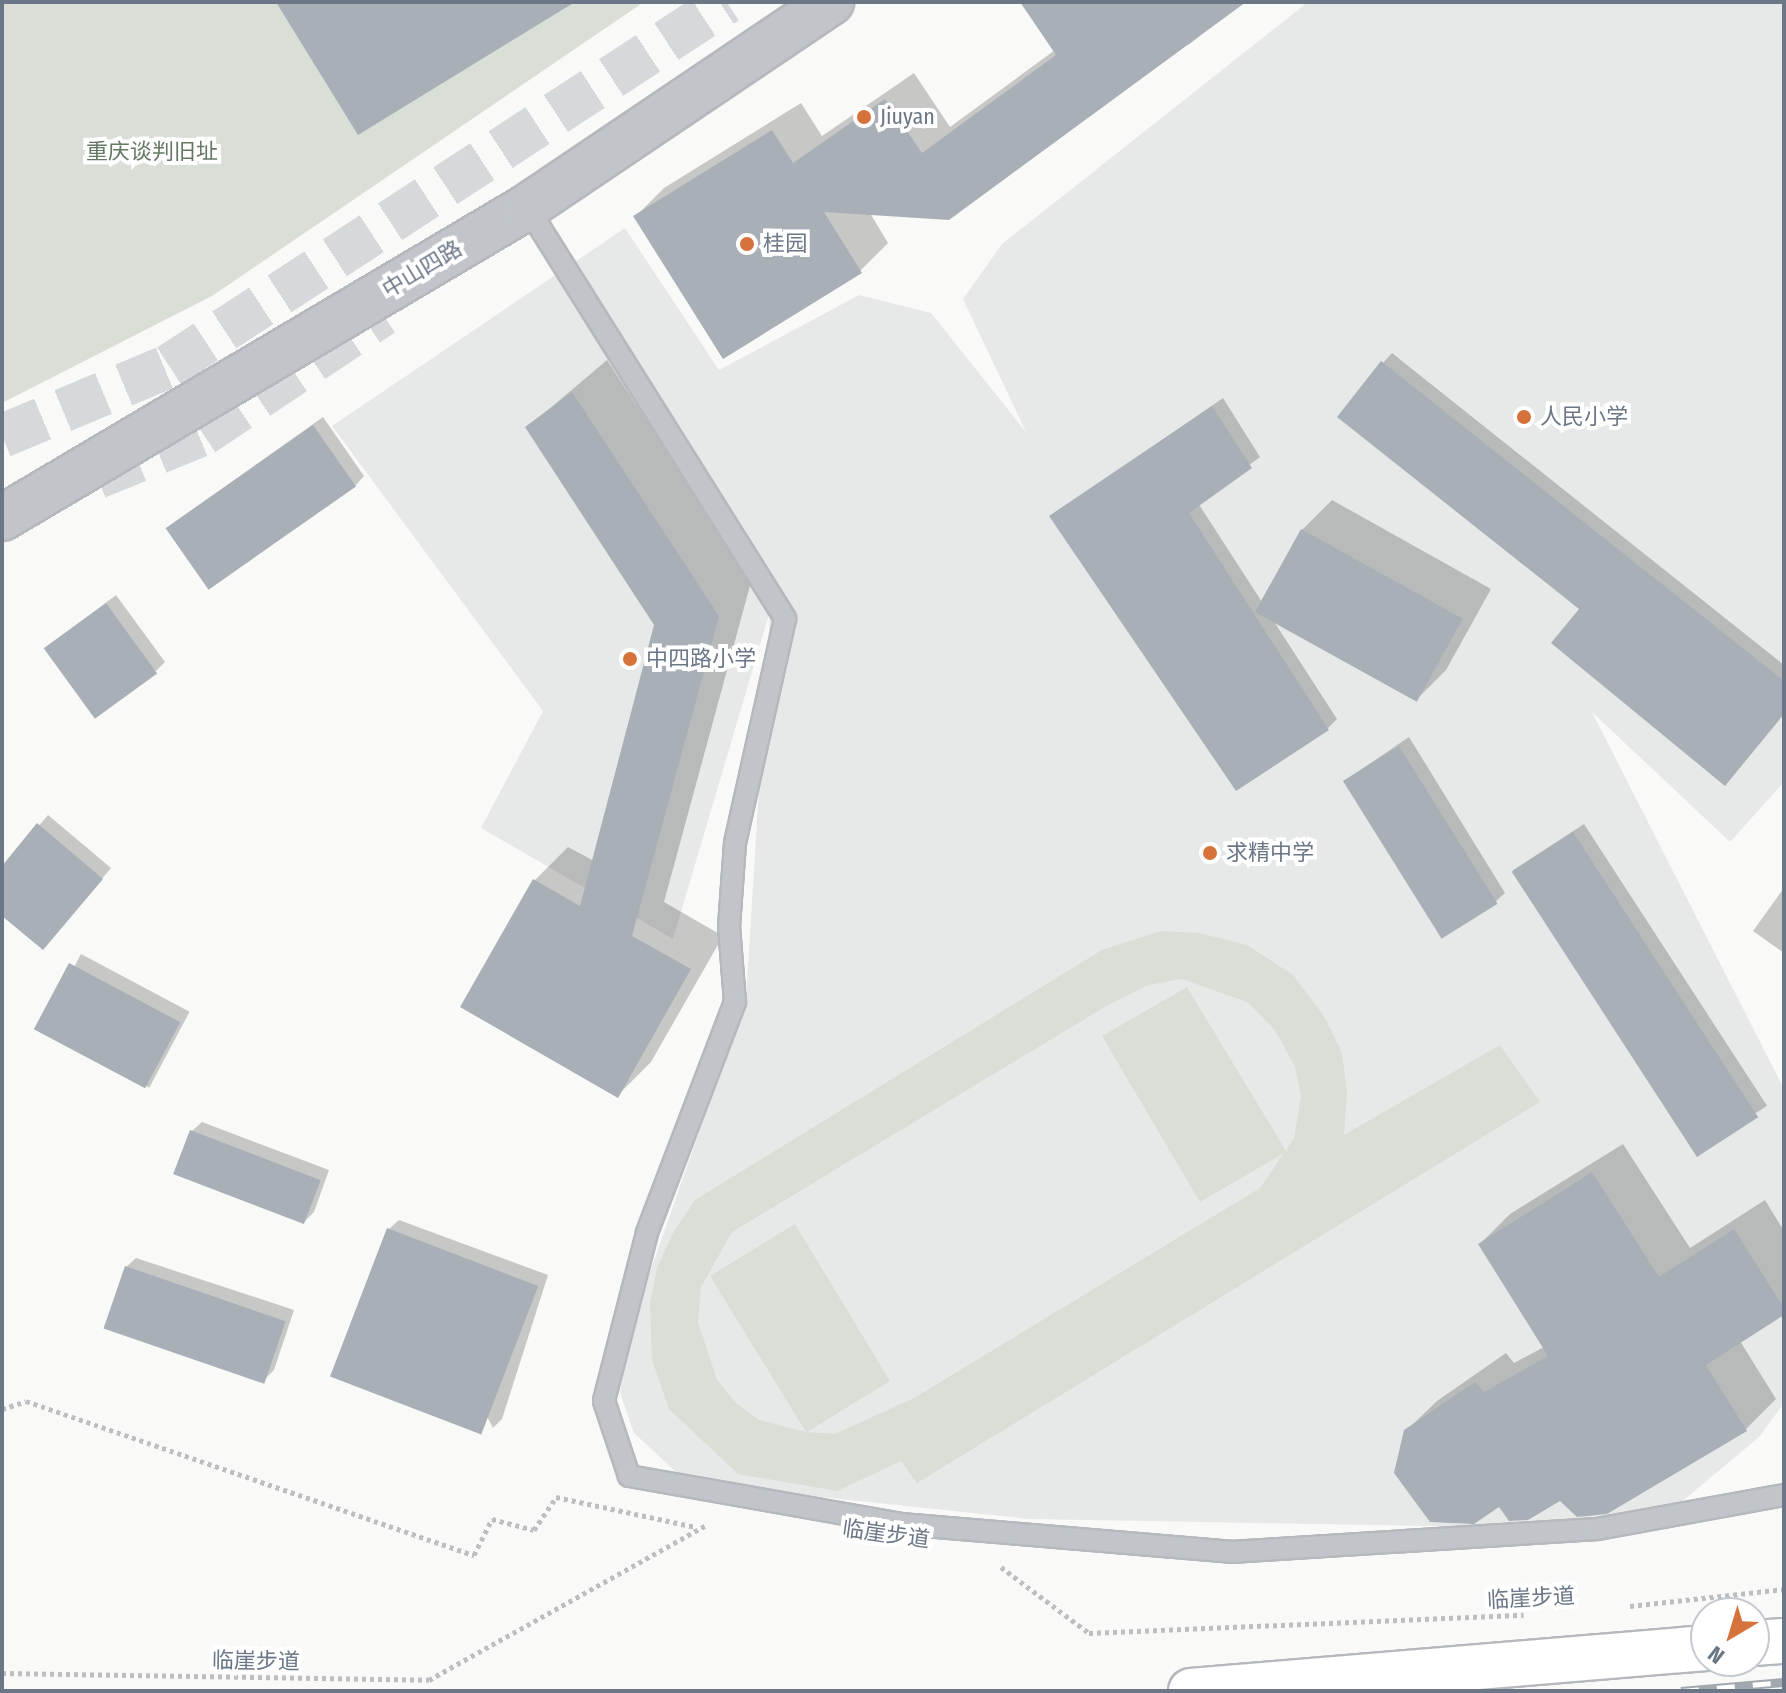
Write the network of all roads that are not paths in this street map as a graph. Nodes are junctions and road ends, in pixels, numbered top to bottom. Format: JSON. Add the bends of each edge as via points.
{"nodes":[{"id":1,"x":831,"y":2,"type":"edge"},
{"id":2,"x":527,"y":207,"type":"junction"},
{"id":3,"x":2,"y":518,"type":"edge"},
{"id":4,"x":1784,"y":1495,"type":"edge"},
{"id":5,"x":1690,"y":1649,"type":"edge"},
{"id":6,"x":1191,"y":1691,"type":"edge"}],
"edges":[{"from":1,"to":2,"type":"street","name":"中山四路"},
{"from":2,"to":3,"type":"street","name":"中山四路"},
{"from":2,"to":4,"type":"lane","via":[[785,619],[735,843],[729,926],[735,1002],[647,1233],[604,1401],[629,1476],[901,1524],[1231,1552],[1597,1529]]},
{"from":5,"to":6,"type":"main road"}]}
